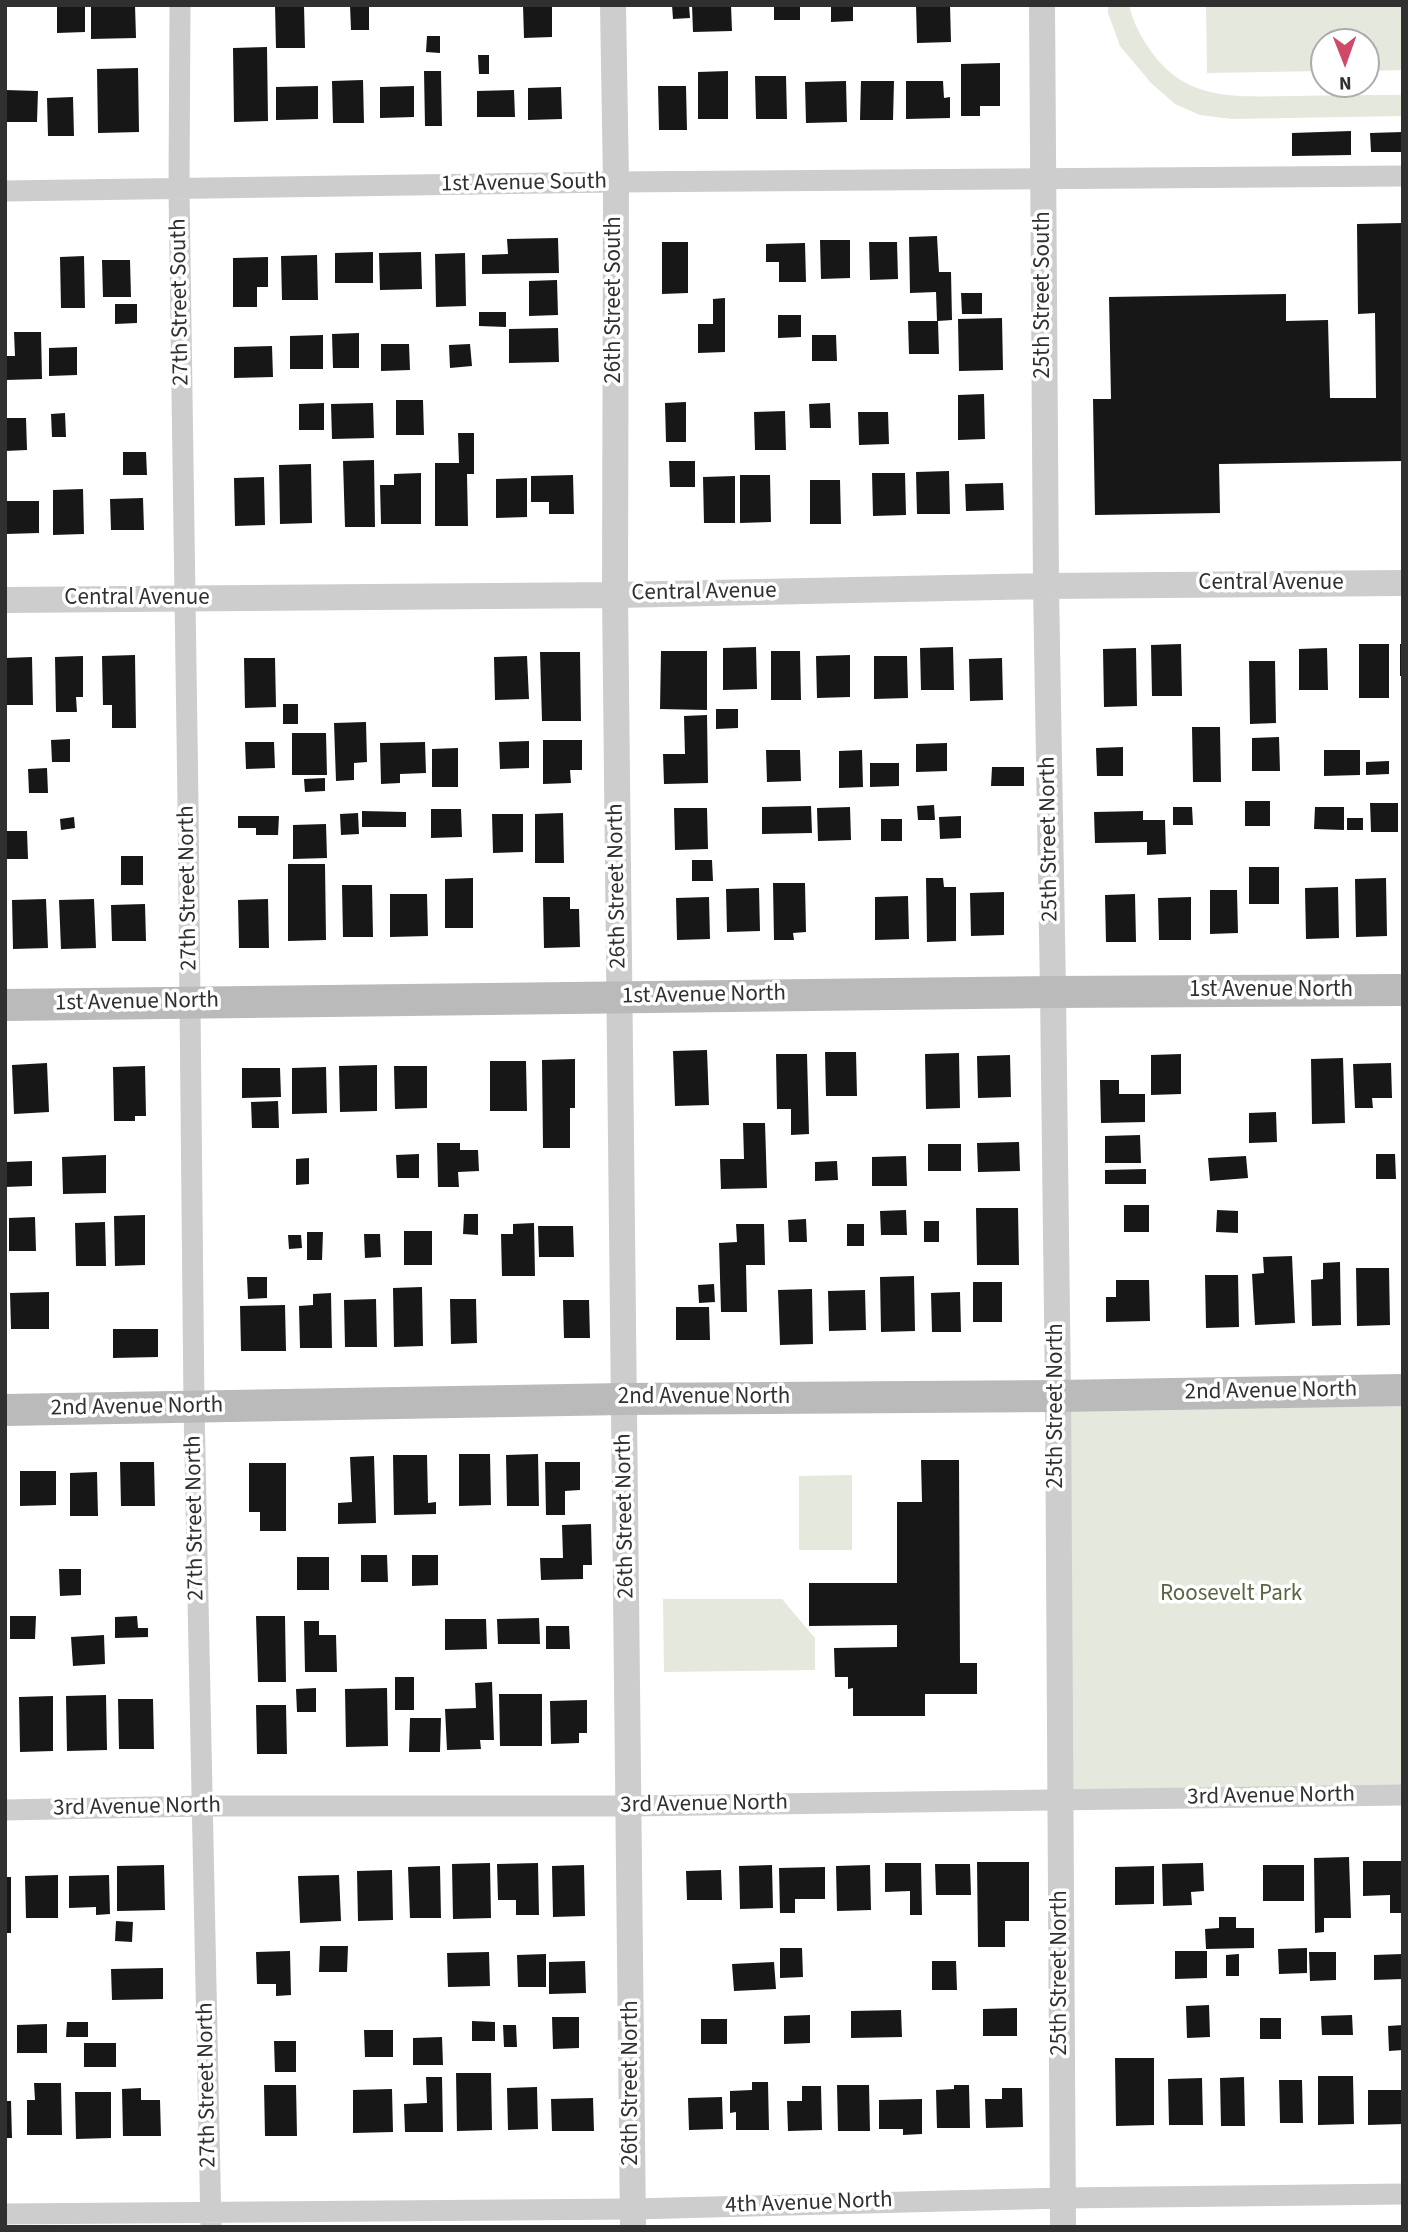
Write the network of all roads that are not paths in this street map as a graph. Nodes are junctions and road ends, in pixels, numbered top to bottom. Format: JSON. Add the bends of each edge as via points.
{"nodes":[{"id":1,"x":180,"y":5,"type":"edge"},
{"id":2,"x":613,"y":5,"type":"edge"},
{"id":3,"x":1042,"y":5,"type":"edge"},
{"id":4,"x":1403,"y":176,"type":"edge"},
{"id":5,"x":1043,"y":179,"type":"junction"},
{"id":6,"x":616,"y":182,"type":"junction"},
{"id":7,"x":179,"y":188,"type":"junction"},
{"id":8,"x":5,"y":191,"type":"edge"},
{"id":9,"x":1403,"y":583,"type":"edge"},
{"id":10,"x":1046,"y":586,"type":"junction"},
{"id":11,"x":615,"y":595,"type":"junction"},
{"id":12,"x":186,"y":599,"type":"junction"},
{"id":13,"x":5,"y":600,"type":"edge"},
{"id":14,"x":1403,"y":990,"type":"edge"},
{"id":15,"x":1053,"y":992,"type":"junction"},
{"id":16,"x":619,"y":997,"type":"junction"},
{"id":17,"x":191,"y":1002,"type":"junction"},
{"id":18,"x":5,"y":1005,"type":"edge"},
{"id":19,"x":1403,"y":1390,"type":"edge"},
{"id":20,"x":1058,"y":1396,"type":"junction"},
{"id":21,"x":624,"y":1399,"type":"junction"},
{"id":22,"x":194,"y":1407,"type":"junction"},
{"id":23,"x":5,"y":1410,"type":"edge"},
{"id":24,"x":1403,"y":1795,"type":"edge"},
{"id":25,"x":1059,"y":1800,"type":"junction"},
{"id":26,"x":202,"y":1806,"type":"junction"},
{"id":27,"x":630,"y":1806,"type":"junction"},
{"id":28,"x":5,"y":1810,"type":"edge"},
{"id":29,"x":1403,"y":2194,"type":"edge"},
{"id":30,"x":1063,"y":2197,"type":"junction"},
{"id":31,"x":5,"y":2214,"type":"edge"},
{"id":32,"x":633,"y":2218,"type":"edge"},
{"id":33,"x":211,"y":2219,"type":"edge"},
{"id":34,"x":1063,"y":2227,"type":"edge"}],
"edges":[{"from":1,"to":7,"type":"street","name":"27th Street South"},
{"from":2,"to":6,"type":"street","name":"26th Street South"},
{"from":3,"to":5,"type":"street","name":"25th Street South"},
{"from":4,"to":5,"type":"street","name":"1st Avenue South"},
{"from":5,"to":6,"type":"street","name":"1st Avenue South"},
{"from":5,"to":10,"type":"street","name":"25th Street South"},
{"from":6,"to":7,"type":"street","name":"1st Avenue South"},
{"from":6,"to":11,"type":"street","name":"26th Street South"},
{"from":7,"to":8,"type":"street","name":"1st Avenue South"},
{"from":7,"to":12,"type":"street","name":"27th Street South"},
{"from":9,"to":10,"type":"street","name":"Central Avenue"},
{"from":10,"to":11,"type":"street","name":"Central Avenue"},
{"from":10,"to":15,"type":"street","name":"25th Street North"},
{"from":11,"to":12,"type":"street","name":"Central Avenue"},
{"from":11,"to":16,"type":"street","name":"26th Street North"},
{"from":12,"to":13,"type":"street","name":"Central Avenue"},
{"from":12,"to":17,"type":"street","name":"27th Street North"},
{"from":14,"to":15,"type":"main road","name":"1st Avenue North"},
{"from":15,"to":16,"type":"main road","name":"1st Avenue North"},
{"from":15,"to":20,"type":"street","name":"25th Street North"},
{"from":16,"to":17,"type":"main road","name":"1st Avenue North"},
{"from":16,"to":21,"type":"street","name":"26th Street North"},
{"from":17,"to":18,"type":"main road","name":"1st Avenue North"},
{"from":17,"to":22,"type":"street","name":"27th Street North"},
{"from":19,"to":20,"type":"main road","name":"2nd Avenue North"},
{"from":20,"to":21,"type":"main road","name":"2nd Avenue North"},
{"from":20,"to":25,"type":"street","name":"25th Street North"},
{"from":21,"to":22,"type":"main road","name":"2nd Avenue North"},
{"from":21,"to":27,"type":"street","name":"26th Street North"},
{"from":22,"to":23,"type":"main road","name":"2nd Avenue North"},
{"from":22,"to":26,"type":"street","name":"27th Street North"},
{"from":24,"to":25,"type":"street","name":"3rd Avenue North"},
{"from":25,"to":27,"type":"street","name":"3rd Avenue North"},
{"from":25,"to":30,"type":"street","name":"25th Street North"},
{"from":26,"to":27,"type":"street","name":"3rd Avenue North"},
{"from":26,"to":28,"type":"street","name":"3rd Avenue North"},
{"from":26,"to":33,"type":"street","name":"27th Street North"},
{"from":27,"to":32,"type":"street","name":"26th Street North"},
{"from":29,"to":30,"type":"street","name":"4th Avenue North"},
{"from":30,"to":32,"type":"street","name":"4th Avenue North"},
{"from":30,"to":34,"type":"street","name":"25th Street North"},
{"from":31,"to":33,"type":"street","name":"4th Avenue North"},
{"from":32,"to":33,"type":"street","name":"4th Avenue North"}]}
